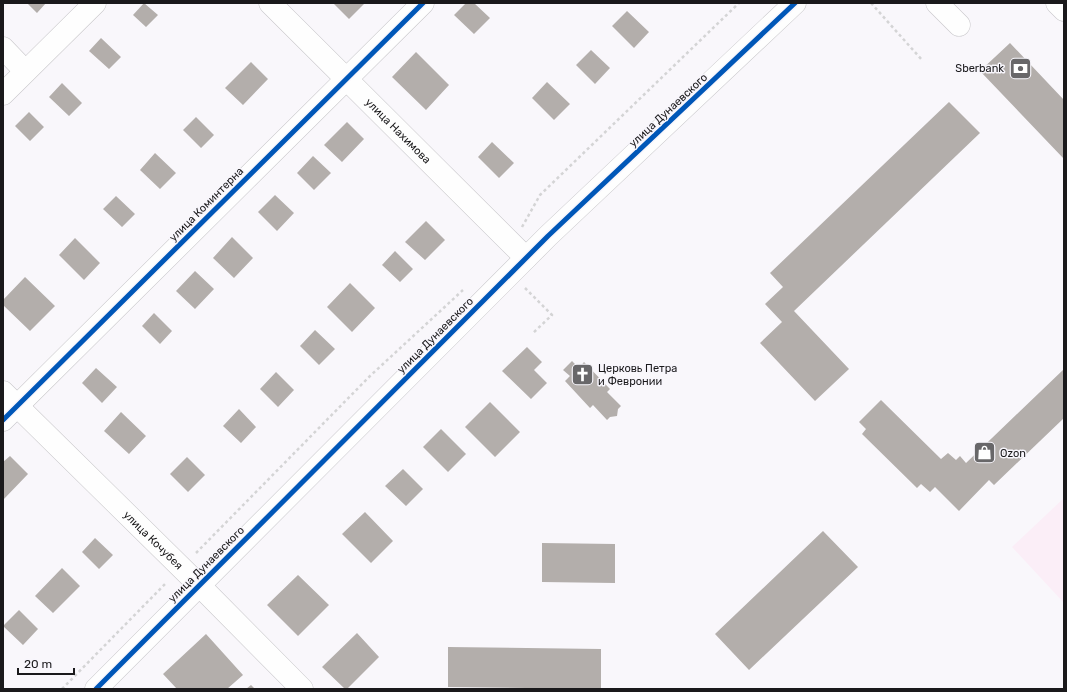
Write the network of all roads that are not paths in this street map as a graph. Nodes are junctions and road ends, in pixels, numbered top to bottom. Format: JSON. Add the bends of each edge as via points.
{"nodes":[{"id":1,"x":95,"y":3,"type":"edge"},
{"id":2,"x":270,"y":3,"type":"edge"},
{"id":3,"x":423,"y":3,"type":"edge"},
{"id":4,"x":795,"y":3,"type":"edge"},
{"id":5,"x":937,"y":3,"type":"edge"},
{"id":6,"x":1057,"y":3,"type":"edge"},
{"id":7,"x":1064,"y":10,"type":"edge"},
{"id":8,"x":959,"y":25,"type":"dead end"},
{"id":9,"x":3,"y":48,"type":"edge"},
{"id":10,"x":25,"y":71,"type":"junction"},
{"id":11,"x":346,"y":79,"type":"junction"},
{"id":12,"x":3,"y":94,"type":"edge"},
{"id":13,"x":519,"y":252,"type":"junction"},
{"id":14,"x":8,"y":406,"type":"edge"},
{"id":15,"x":199,"y":585,"type":"junction"},
{"id":16,"x":96,"y":689,"type":"edge"},
{"id":17,"x":302,"y":689,"type":"edge"}],
"edges":[{"from":1,"to":10,"type":"street"},
{"from":2,"to":11,"type":"street","name":"улица Нахимова"},
{"from":3,"to":11,"type":"street","name":"улица Коминтерна"},
{"from":4,"to":13,"type":"street","name":"улица Дунаевского"},
{"from":5,"to":8,"type":"street"},
{"from":6,"to":7,"type":"street"},
{"from":9,"to":10,"type":"street"},
{"from":10,"to":12,"type":"street"},
{"from":11,"to":13,"type":"street","name":"улица Нахимова"},
{"from":11,"to":14,"type":"street","name":"улица Коминтерна"},
{"from":13,"to":15,"type":"street","name":"улица Дунаевского","via":[[510,274]]},
{"from":14,"to":15,"type":"street","name":"улица Кочубея"},
{"from":15,"to":16,"type":"street","name":"улица Дунаевского"},
{"from":15,"to":17,"type":"street","name":"улица Кочубея"}]}
